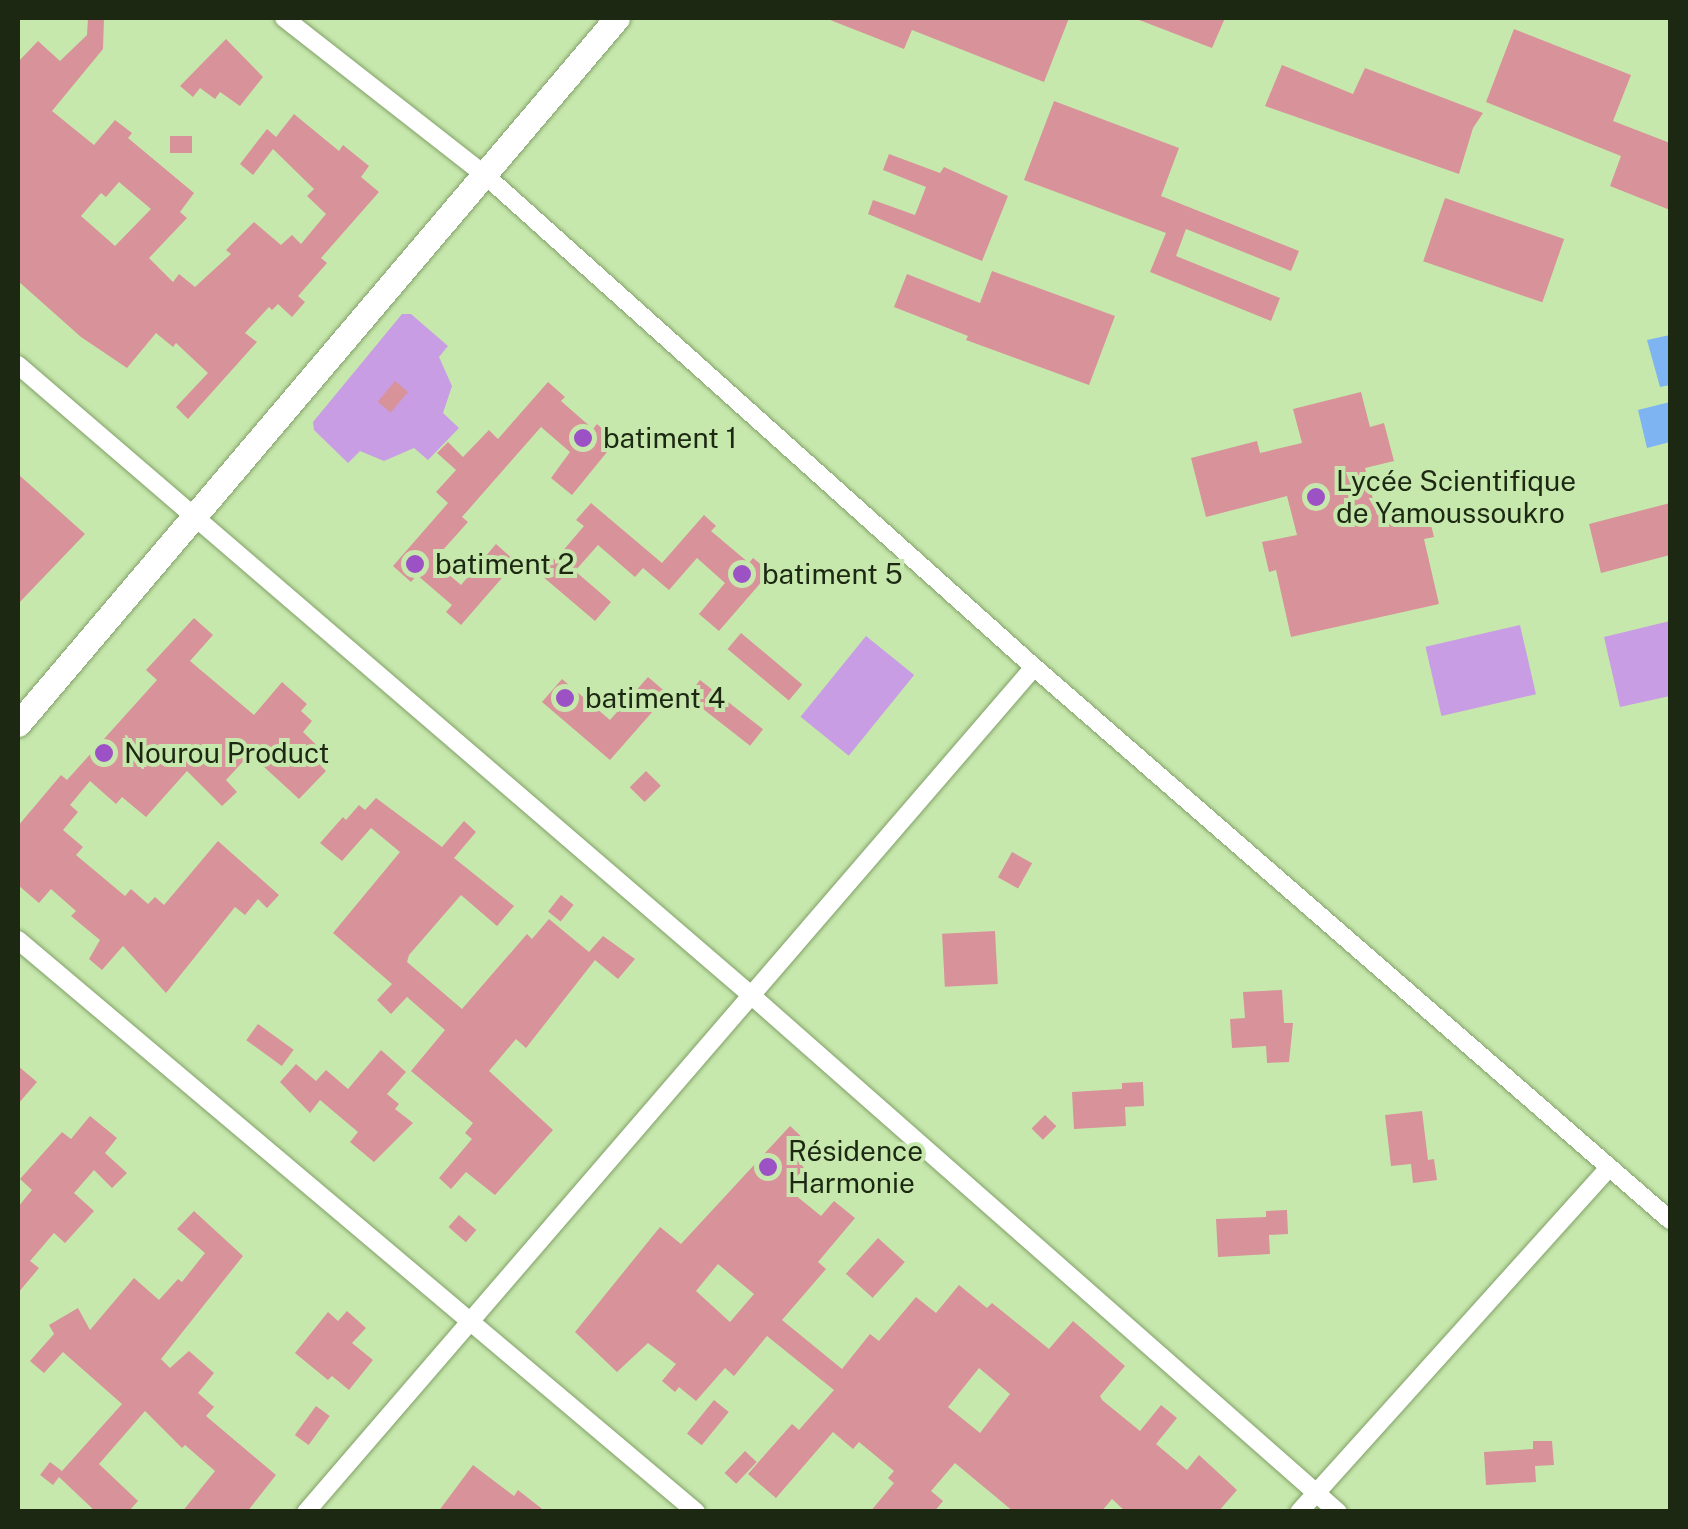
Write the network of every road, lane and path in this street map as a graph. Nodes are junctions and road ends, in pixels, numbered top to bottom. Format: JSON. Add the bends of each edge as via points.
{"nodes":[{"id":1,"x":284,"y":18,"type":"edge"},
{"id":2,"x":617,"y":18,"type":"edge"},
{"id":3,"x":485,"y":175,"type":"junction"},
{"id":4,"x":18,"y":365,"type":"edge"},
{"id":5,"x":196,"y":517,"type":"junction"},
{"id":6,"x":1034,"y":667,"type":"junction"},
{"id":7,"x":18,"y":724,"type":"edge"},
{"id":8,"x":18,"y":940,"type":"edge"},
{"id":9,"x":752,"y":996,"type":"junction"},
{"id":10,"x":1608,"y":1170,"type":"junction"},
{"id":11,"x":1670,"y":1220,"type":"edge"},
{"id":12,"x":468,"y":1319,"type":"junction"},
{"id":13,"x":1315,"y":1493,"type":"junction"},
{"id":14,"x":306,"y":1512,"type":"edge"},
{"id":15,"x":696,"y":1512,"type":"edge"},
{"id":16,"x":1299,"y":1512,"type":"edge"},
{"id":17,"x":1338,"y":1512,"type":"edge"}],
"edges":[{"from":1,"to":3,"type":"street"},
{"from":2,"to":3,"type":"street"},
{"from":3,"to":5,"type":"street"},
{"from":3,"to":6,"type":"street"},
{"from":4,"to":5,"type":"street"},
{"from":5,"to":7,"type":"street"},
{"from":5,"to":9,"type":"street"},
{"from":6,"to":9,"type":"street"},
{"from":6,"to":10,"type":"street"},
{"from":8,"to":12,"type":"street"},
{"from":9,"to":12,"type":"street"},
{"from":9,"to":13,"type":"street"},
{"from":10,"to":11,"type":"street"},
{"from":10,"to":13,"type":"street"},
{"from":12,"to":14,"type":"street"},
{"from":12,"to":15,"type":"street"},
{"from":13,"to":16,"type":"street"},
{"from":13,"to":17,"type":"street"}]}
